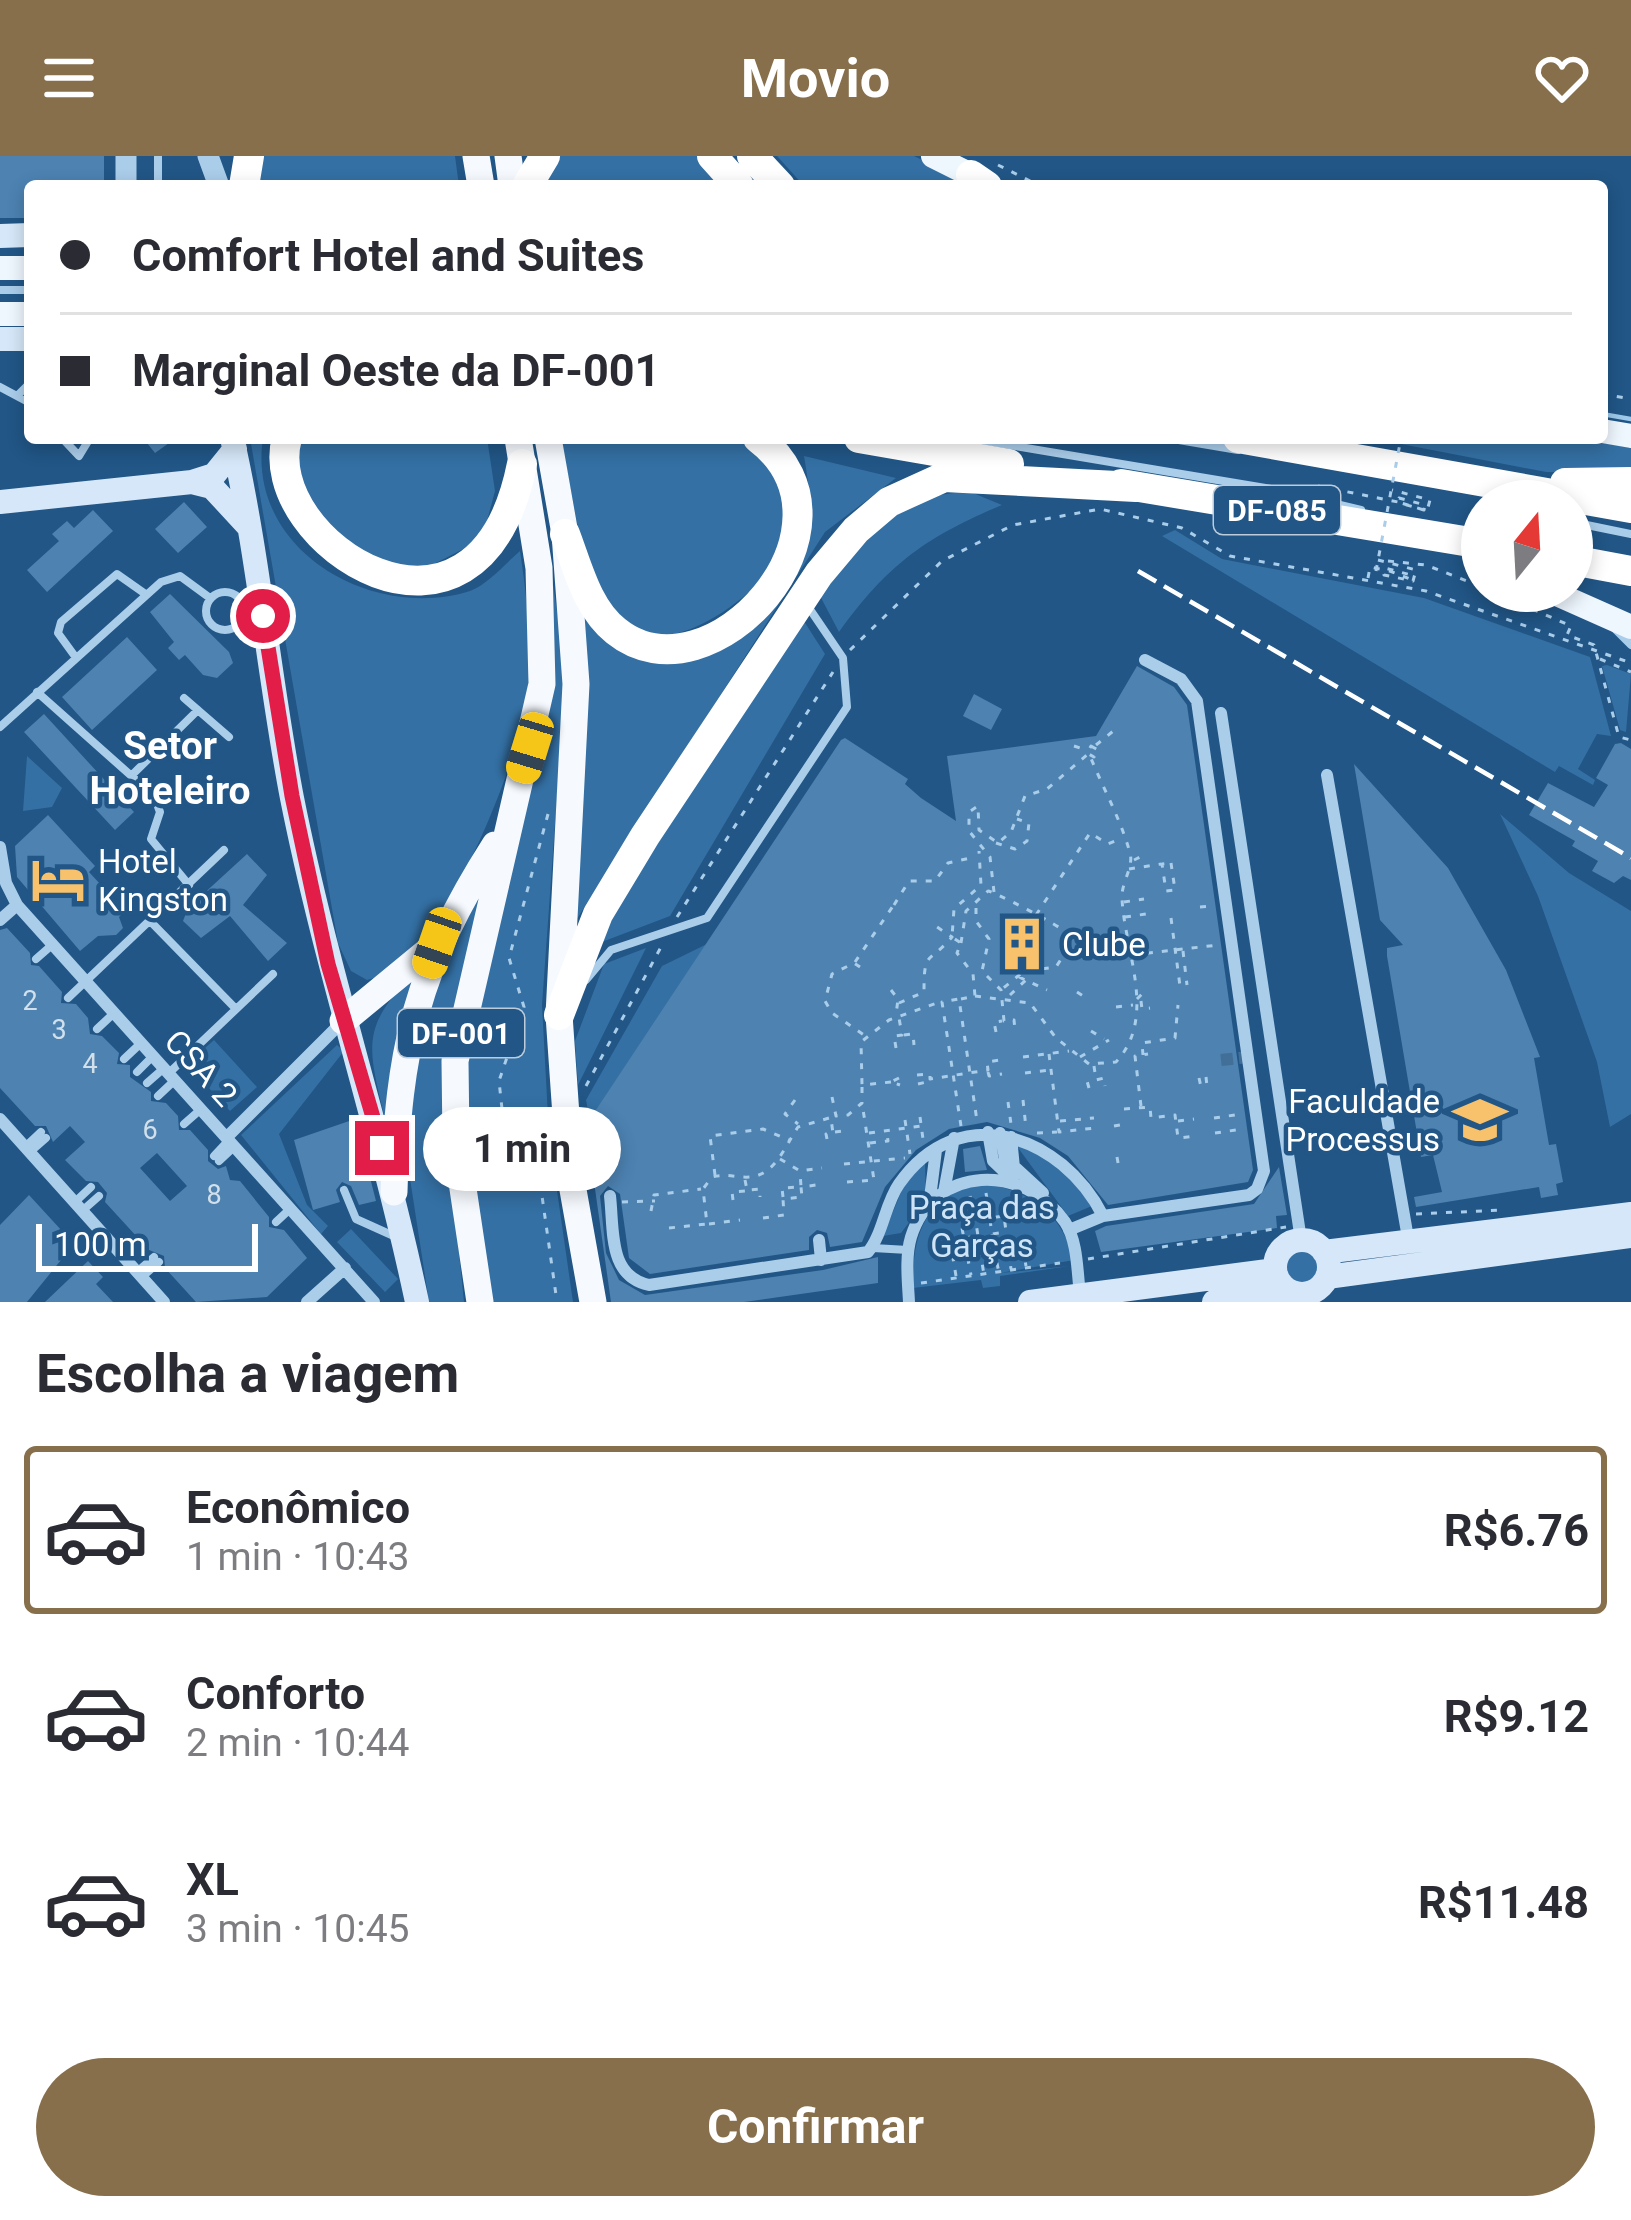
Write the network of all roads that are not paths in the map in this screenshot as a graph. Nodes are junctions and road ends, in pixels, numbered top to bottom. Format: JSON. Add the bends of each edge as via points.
{"nodes":[{"id":1,"x":712,"y":156,"type":"edge"},
{"id":2,"x":752,"y":156,"type":"edge"},
{"id":3,"x":933,"y":156,"type":"edge"},
{"id":4,"x":983,"y":176,"type":"edge"},
{"id":5,"x":734,"y":180,"type":"edge"},
{"id":6,"x":774,"y":180,"type":"edge"},
{"id":7,"x":0,"y":387,"type":"edge"},
{"id":8,"x":24,"y":389,"type":"edge"},
{"id":9,"x":17,"y":396,"type":"junction"},
{"id":10,"x":24,"y":400,"type":"edge"},
{"id":11,"x":68,"y":444,"type":"edge"},
{"id":12,"x":86,"y":444,"type":"edge"},
{"id":13,"x":233,"y":444,"type":"edge"},
{"id":14,"x":287,"y":444,"type":"edge"},
{"id":15,"x":549,"y":444,"type":"edge"},
{"id":16,"x":765,"y":444,"type":"edge"},
{"id":17,"x":893,"y":444,"type":"edge"},
{"id":18,"x":1003,"y":444,"type":"edge"},
{"id":19,"x":1241,"y":444,"type":"edge"},
{"id":20,"x":1270,"y":444,"type":"edge"},
{"id":21,"x":1273,"y":444,"type":"edge"},
{"id":22,"x":1303,"y":449,"type":"edge"},
{"id":23,"x":520,"y":451,"type":"edge"},
{"id":24,"x":1356,"y":459,"type":"junction"},
{"id":25,"x":192,"y":482,"type":"junction"},
{"id":26,"x":1631,"y":482,"type":"edge"},
{"id":27,"x":1461,"y":484,"type":"edge"},
{"id":28,"x":1461,"y":484,"type":"edge"},
{"id":29,"x":1593,"y":484,"type":"edge"},
{"id":30,"x":1136,"y":487,"type":"junction"},
{"id":31,"x":1311,"y":496,"type":"junction"},
{"id":32,"x":0,"y":502,"type":"edge"},
{"id":33,"x":1228,"y":502,"type":"junction"},
{"id":34,"x":1593,"y":503,"type":"edge"},
{"id":35,"x":1631,"y":508,"type":"edge"},
{"id":36,"x":1593,"y":526,"type":"edge"},
{"id":37,"x":249,"y":527,"type":"junction"},
{"id":38,"x":1461,"y":529,"type":"edge"},
{"id":39,"x":1418,"y":532,"type":"junction"},
{"id":40,"x":566,"y":534,"type":"junction"},
{"id":41,"x":1631,"y":534,"type":"edge"},
{"id":42,"x":1461,"y":540,"type":"edge"},
{"id":43,"x":1461,"y":551,"type":"edge"},
{"id":44,"x":1593,"y":554,"type":"edge"},
{"id":45,"x":1631,"y":561,"type":"edge"},
{"id":46,"x":1593,"y":564,"type":"edge"},
{"id":47,"x":1631,"y":571,"type":"edge"},
{"id":48,"x":144,"y":593,"type":"junction"},
{"id":49,"x":211,"y":598,"type":"junction"},
{"id":50,"x":803,"y":598,"type":"junction"},
{"id":51,"x":1593,"y":610,"type":"edge"},
{"id":52,"x":1597,"y":612,"type":"junction"},
{"id":53,"x":1631,"y":627,"type":"edge"},
{"id":54,"x":1631,"y":645,"type":"edge"},
{"id":55,"x":74,"y":655,"type":"junction"},
{"id":56,"x":1145,"y":660,"type":"dead end"},
{"id":57,"x":37,"y":692,"type":"junction"},
{"id":58,"x":184,"y":698,"type":"dead end"},
{"id":59,"x":198,"y":710,"type":"junction"},
{"id":60,"x":1221,"y":713,"type":"dead end"},
{"id":61,"x":0,"y":727,"type":"edge"},
{"id":62,"x":229,"y":737,"type":"dead end"},
{"id":63,"x":134,"y":774,"type":"junction"},
{"id":64,"x":1327,"y":775,"type":"dead end"},
{"id":65,"x":508,"y":826,"type":"junction"},
{"id":66,"x":0,"y":847,"type":"edge"},
{"id":67,"x":224,"y":850,"type":"dead end"},
{"id":68,"x":188,"y":885,"type":"junction"},
{"id":69,"x":17,"y":905,"type":"junction"},
{"id":70,"x":0,"y":920,"type":"edge"},
{"id":71,"x":151,"y":922,"type":"junction"},
{"id":72,"x":437,"y":943,"type":"junction"},
{"id":73,"x":52,"y":945,"type":"junction"},
{"id":74,"x":36,"y":959,"type":"dead end"},
{"id":75,"x":272,"y":974,"type":"dead end"},
{"id":76,"x":86,"y":981,"type":"junction"},
{"id":77,"x":68,"y":998,"type":"dead end"},
{"id":78,"x":564,"y":1001,"type":"junction"},
{"id":79,"x":236,"y":1009,"type":"junction"},
{"id":80,"x":112,"y":1011,"type":"junction"},
{"id":81,"x":343,"y":1021,"type":"junction"},
{"id":82,"x":95,"y":1027,"type":"dead end"},
{"id":83,"x":141,"y":1042,"type":"junction"},
{"id":84,"x":124,"y":1058,"type":"dead end"},
{"id":85,"x":165,"y":1069,"type":"junction"},
{"id":86,"x":137,"y":1072,"type":"dead end"},
{"id":87,"x":147,"y":1083,"type":"dead end"},
{"id":88,"x":158,"y":1096,"type":"dead end"},
{"id":89,"x":201,"y":1108,"type":"junction"},
{"id":90,"x":0,"y":1119,"type":"edge"},
{"id":91,"x":184,"y":1124,"type":"dead end"},
{"id":92,"x":998,"y":1132,"type":"junction"},
{"id":93,"x":44,"y":1135,"type":"dead end"},
{"id":94,"x":230,"y":1141,"type":"junction"},
{"id":95,"x":945,"y":1141,"type":"junction"},
{"id":96,"x":28,"y":1149,"type":"junction"},
{"id":97,"x":217,"y":1158,"type":"dead end"},
{"id":98,"x":1200,"y":1186,"type":"dead end"},
{"id":99,"x":91,"y":1187,"type":"dead end"},
{"id":100,"x":344,"y":1190,"type":"dead end"},
{"id":101,"x":1029,"y":1191,"type":"junction"},
{"id":102,"x":394,"y":1192,"type":"junction"},
{"id":103,"x":99,"y":1196,"type":"dead end"},
{"id":104,"x":936,"y":1199,"type":"junction"},
{"id":105,"x":614,"y":1200,"type":"road end"},
{"id":106,"x":1201,"y":1203,"type":"junction"},
{"id":107,"x":78,"y":1206,"type":"junction"},
{"id":108,"x":291,"y":1208,"type":"junction"},
{"id":109,"x":1631,"y":1214,"type":"edge"},
{"id":110,"x":1059,"y":1216,"type":"junction"},
{"id":111,"x":1103,"y":1216,"type":"junction"},
{"id":112,"x":276,"y":1222,"type":"dead end"},
{"id":113,"x":1069,"y":1230,"type":"junction"},
{"id":114,"x":1590,"y":1232,"type":"junction"},
{"id":115,"x":1300,"y":1233,"type":"junction"},
{"id":116,"x":1631,"y":1236,"type":"edge"},
{"id":117,"x":1408,"y":1238,"type":"junction"},
{"id":118,"x":815,"y":1241,"type":"dead end"},
{"id":119,"x":404,"y":1242,"type":"junction"},
{"id":120,"x":873,"y":1249,"type":"junction"},
{"id":121,"x":909,"y":1250,"type":"junction"},
{"id":122,"x":156,"y":1259,"type":"dead end"},
{"id":123,"x":817,"y":1261,"type":"junction"},
{"id":124,"x":345,"y":1268,"type":"junction"},
{"id":125,"x":1275,"y":1270,"type":"junction"},
{"id":126,"x":140,"y":1275,"type":"junction"},
{"id":127,"x":1324,"y":1279,"type":"edge"},
{"id":128,"x":1080,"y":1296,"type":"junction"},
{"id":129,"x":1294,"y":1297,"type":"edge"},
{"id":130,"x":164,"y":1302,"type":"edge"},
{"id":131,"x":307,"y":1302,"type":"edge"},
{"id":132,"x":374,"y":1302,"type":"edge"},
{"id":133,"x":417,"y":1302,"type":"edge"},
{"id":134,"x":480,"y":1302,"type":"edge"},
{"id":135,"x":592,"y":1302,"type":"edge"},
{"id":136,"x":909,"y":1302,"type":"edge"},
{"id":137,"x":1030,"y":1302,"type":"edge"},
{"id":138,"x":1214,"y":1302,"type":"edge"}],
"edges":[{"from":1,"to":5,"type":"highway"},
{"from":2,"to":6,"type":"highway"},
{"from":3,"to":4,"type":"main road"},
{"from":7,"to":9,"type":"lane"},
{"from":8,"to":9,"type":"lane"},
{"from":9,"to":10,"type":"lane"},
{"from":11,"to":12,"type":"lane","via":[[79,456]]},
{"from":13,"to":25,"type":"main road","via":[[214,475]]},
{"from":13,"to":37,"type":"main road"},
{"from":14,"to":23,"type":"highway","via":[[286,474],[315,528],[367,569],[401,580],[462,572],[488,553],[507,524]]},
{"from":15,"to":40,"type":"highway","number":"DF-001"},
{"from":16,"to":40,"type":"highway","via":[[793,483],[799,524],[776,583],[723,632],[674,648],[618,633],[586,591]]},
{"from":17,"to":30,"type":"highway","number":"DF-085"},
{"from":18,"to":31,"type":"lane"},
{"from":19,"to":22,"type":"lane"},
{"from":20,"to":24,"type":"highway","number":"DF-085"},
{"from":21,"to":22,"type":"lane"},
{"from":22,"to":24,"type":"highway"},
{"from":22,"to":27,"type":"lane"},
{"from":23,"to":65,"type":"highway","number":"DF-001","via":[[539,568],[542,684]]},
{"from":24,"to":28,"type":"highway","number":"DF-085"},
{"from":25,"to":32,"type":"main road"},
{"from":25,"to":37,"type":"main road","via":[[212,487]]},
{"from":26,"to":29,"type":"highway"},
{"from":30,"to":33,"type":"highway","number":"DF-085"},
{"from":30,"to":50,"type":"highway","via":[[944,477],[923,483],[856,530]]},
{"from":31,"to":33,"type":"lane"},
{"from":31,"to":38,"type":"lane"},
{"from":33,"to":39,"type":"highway","number":"DF-085"},
{"from":34,"to":35,"type":"highway","number":"DF-085"},
{"from":36,"to":41,"type":"lane"},
{"from":37,"to":81,"type":"main road","via":[[292,796]]},
{"from":39,"to":42,"type":"highway","number":"DF-085"},
{"from":39,"to":43,"type":"main road"},
{"from":40,"to":78,"type":"highway","number":"DF-001","via":[[576,684]]},
{"from":44,"to":45,"type":"lane"},
{"from":46,"to":47,"type":"highway"},
{"from":48,"to":49,"type":"lane","via":[[180,575]]},
{"from":48,"to":55,"type":"lane"},
{"from":48,"to":55,"type":"lane","via":[[117,574],[62,622],[60,637]]},
{"from":49,"to":49,"type":"lane","via":[[209,622],[238,625],[239,597]]},
{"from":50,"to":78,"type":"highway","via":[[598,914]]},
{"from":50,"to":78,"type":"lane","via":[[843,658],[847,706],[707,918],[611,950]]},
{"from":51,"to":52,"type":"main road"},
{"from":52,"to":53,"type":"main road"},
{"from":52,"to":54,"type":"lane"},
{"from":55,"to":57,"type":"lane"},
{"from":56,"to":106,"type":"street","via":[[1180,679],[1197,701],[1262,1181],[1249,1196]]},
{"from":57,"to":61,"type":"lane"},
{"from":57,"to":63,"type":"lane"},
{"from":58,"to":59,"type":"lane"},
{"from":59,"to":62,"type":"lane"},
{"from":59,"to":63,"type":"lane"},
{"from":60,"to":115,"type":"street"},
{"from":63,"to":68,"type":"lane","via":[[159,806],[153,846]]},
{"from":64,"to":117,"type":"street"},
{"from":65,"to":72,"type":"highway"},
{"from":65,"to":134,"type":"highway","number":"DF-001","via":[[454,1061],[456,1142]]},
{"from":66,"to":69,"type":"street"},
{"from":67,"to":68,"type":"lane"},
{"from":68,"to":71,"type":"lane"},
{"from":69,"to":70,"type":"street"},
{"from":69,"to":73,"type":"street","name":"CSA 2"},
{"from":71,"to":76,"type":"lane"},
{"from":71,"to":79,"type":"lane"},
{"from":72,"to":81,"type":"highway"},
{"from":72,"to":102,"type":"highway","via":[[403,1056]]},
{"from":73,"to":74,"type":"lane"},
{"from":73,"to":76,"type":"street","name":"CSA 2"},
{"from":75,"to":79,"type":"lane"},
{"from":76,"to":77,"type":"lane"},
{"from":76,"to":80,"type":"street","name":"CSA 2"},
{"from":78,"to":135,"type":"highway","number":"DF-001","via":[[565,1125]]},
{"from":79,"to":85,"type":"lane"},
{"from":80,"to":82,"type":"lane"},
{"from":80,"to":83,"type":"street","name":"CSA 2"},
{"from":81,"to":94,"type":"street"},
{"from":81,"to":102,"type":"main road"},
{"from":83,"to":84,"type":"lane"},
{"from":83,"to":85,"type":"street","name":"CSA 2"},
{"from":85,"to":86,"type":"lane"},
{"from":85,"to":87,"type":"lane"},
{"from":85,"to":88,"type":"lane"},
{"from":85,"to":89,"type":"street","name":"CSA 2"},
{"from":89,"to":91,"type":"lane"},
{"from":89,"to":94,"type":"street","name":"CSA 2"},
{"from":90,"to":96,"type":"street"},
{"from":92,"to":95,"type":"street"},
{"from":92,"to":101,"type":"street","via":[[988,1151],[998,1170]]},
{"from":92,"to":110,"type":"street","via":[[1014,1168]]},
{"from":92,"to":111,"type":"street","via":[[1057,1157]]},
{"from":93,"to":96,"type":"lane"},
{"from":94,"to":97,"type":"lane"},
{"from":94,"to":108,"type":"street","name":"CSA 2"},
{"from":95,"to":104,"type":"street"},
{"from":95,"to":104,"type":"street"},
{"from":95,"to":120,"type":"street","via":[[899,1184]]},
{"from":96,"to":107,"type":"street"},
{"from":98,"to":106,"type":"street"},
{"from":99,"to":107,"type":"lane"},
{"from":100,"to":119,"type":"lane","via":[[356,1219]]},
{"from":101,"to":104,"type":"street","via":[[984,1178]]},
{"from":101,"to":110,"type":"street"},
{"from":102,"to":119,"type":"main road"},
{"from":103,"to":107,"type":"lane"},
{"from":104,"to":121,"type":"street"},
{"from":105,"to":123,"type":"street","via":[[617,1263],[640,1283]]},
{"from":106,"to":111,"type":"street"},
{"from":107,"to":126,"type":"street"},
{"from":108,"to":112,"type":"lane"},
{"from":108,"to":124,"type":"street","name":"CSA 2"},
{"from":109,"to":114,"type":"main road"},
{"from":110,"to":113,"type":"street"},
{"from":111,"to":113,"type":"street"},
{"from":113,"to":128,"type":"street"},
{"from":114,"to":116,"type":"main road"},
{"from":114,"to":117,"type":"main road"},
{"from":114,"to":127,"type":"main road"},
{"from":115,"to":125,"type":"main road","via":[[1278,1253]]},
{"from":115,"to":127,"type":"main road"},
{"from":117,"to":127,"type":"main road"},
{"from":118,"to":123,"type":"street"},
{"from":119,"to":133,"type":"main road"},
{"from":120,"to":121,"type":"lane"},
{"from":120,"to":123,"type":"street"},
{"from":121,"to":136,"type":"street"},
{"from":122,"to":126,"type":"lane"},
{"from":124,"to":131,"type":"street"},
{"from":124,"to":132,"type":"street","name":"CSA 2"},
{"from":125,"to":128,"type":"main road"},
{"from":125,"to":129,"type":"main road"},
{"from":126,"to":130,"type":"street"},
{"from":127,"to":129,"type":"main road"},
{"from":128,"to":137,"type":"main road"},
{"from":129,"to":138,"type":"main road"}]}
